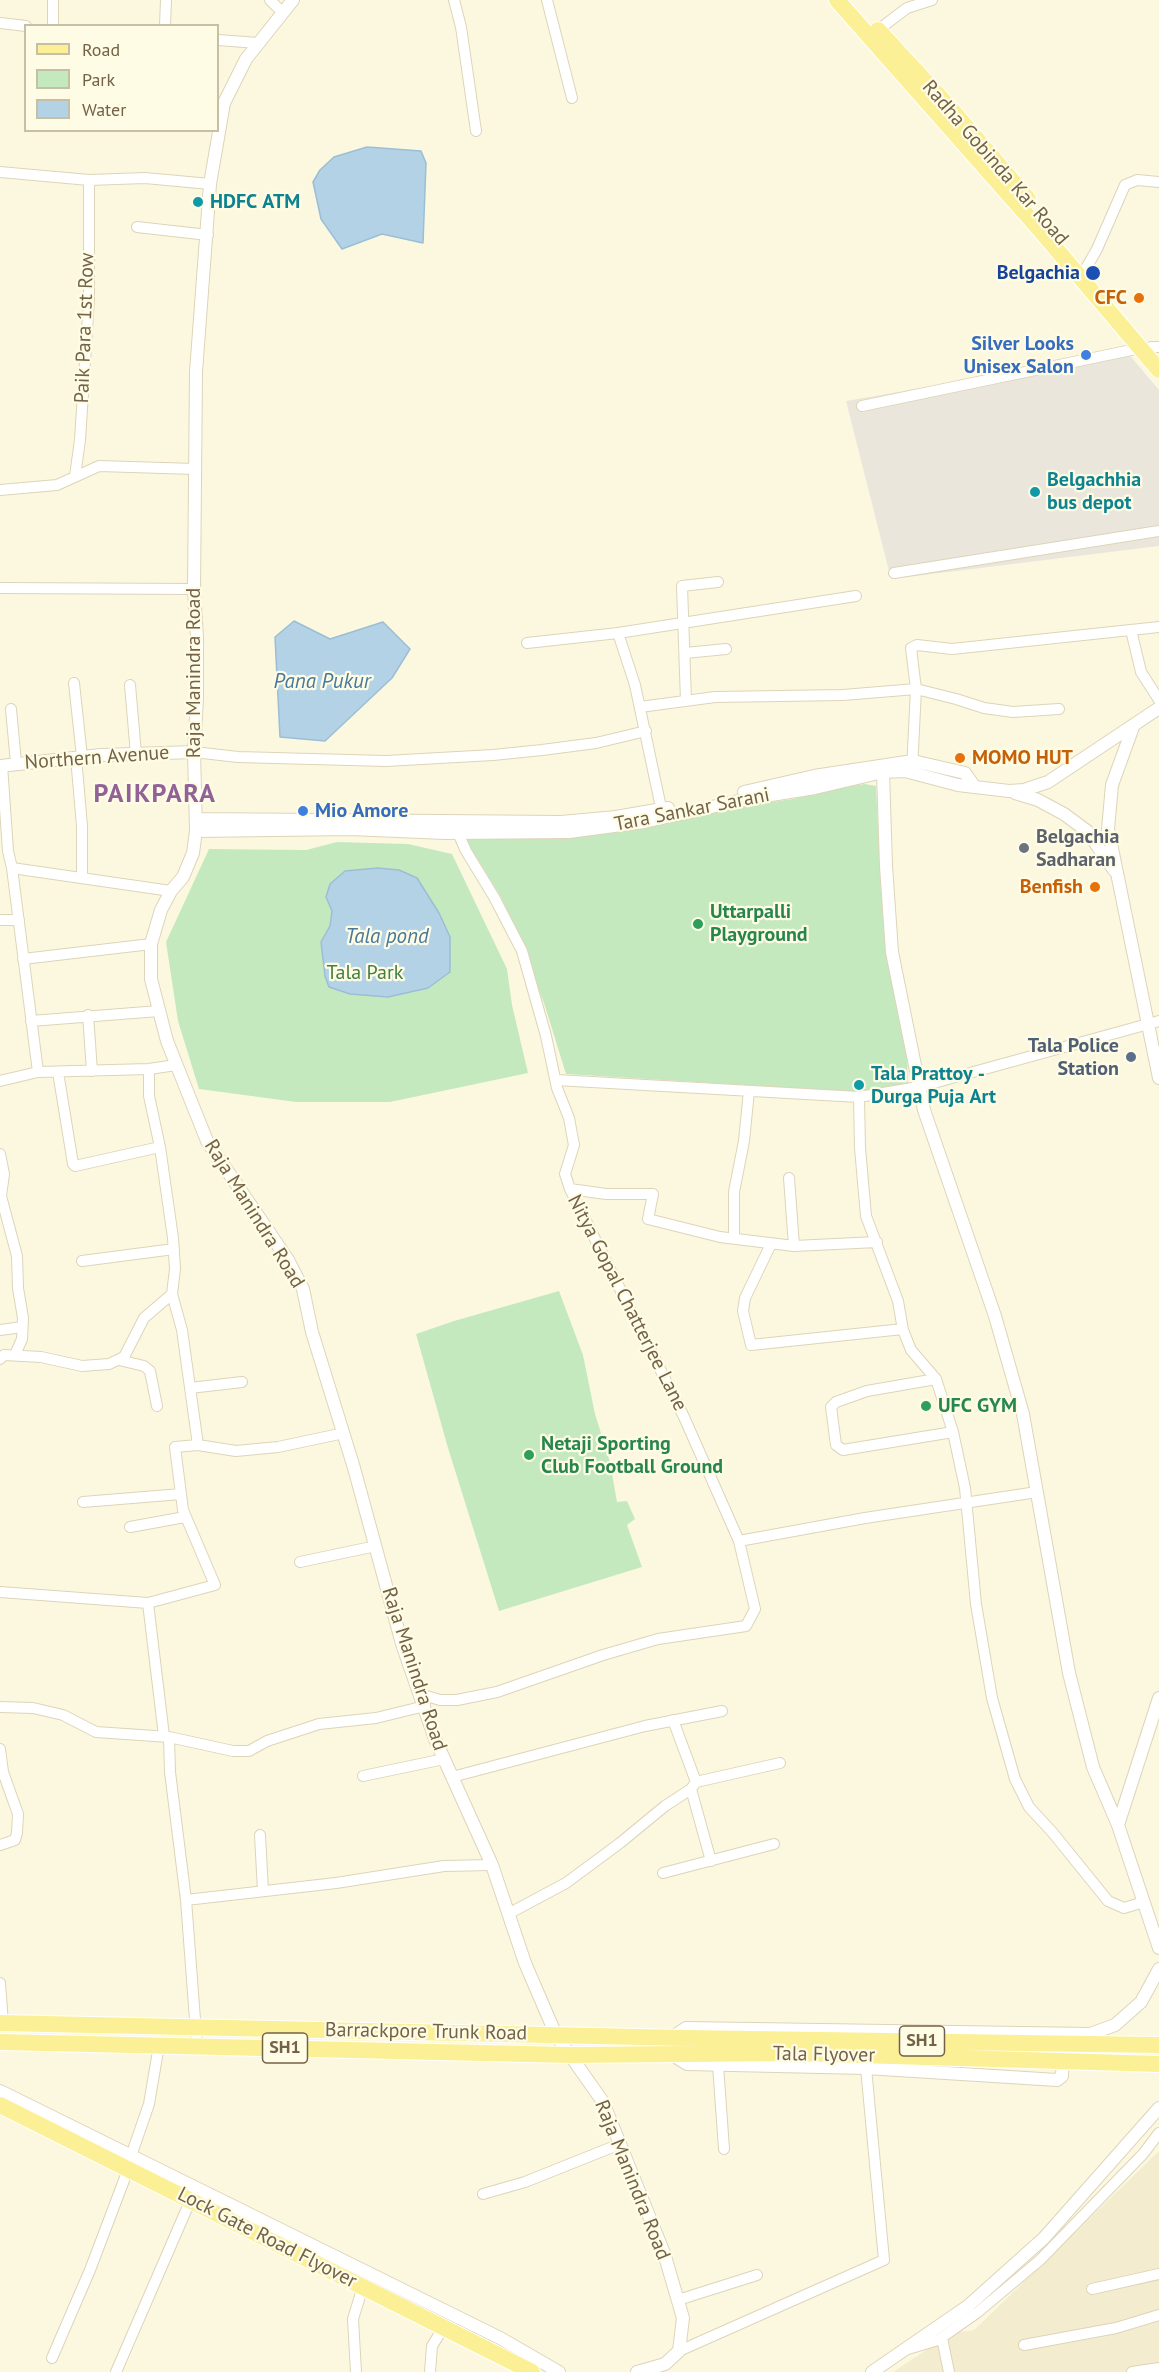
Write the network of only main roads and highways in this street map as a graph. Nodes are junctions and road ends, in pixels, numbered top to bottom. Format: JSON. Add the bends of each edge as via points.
{"nodes":[{"id":1,"x":837,"y":0,"type":"edge"},
{"id":2,"x":851,"y":0,"type":"edge"},
{"id":3,"x":1083,"y":274,"type":"junction"},
{"id":4,"x":1152,"y":350,"type":"edge"},
{"id":5,"x":1159,"y":370,"type":"edge"},
{"id":6,"x":1,"y":2023,"type":"edge"},
{"id":7,"x":0,"y":2042,"type":"edge"},
{"id":8,"x":1159,"y":2045,"type":"edge"},
{"id":9,"x":678,"y":2046,"type":"junction"},
{"id":10,"x":1159,"y":2064,"type":"edge"},
{"id":11,"x":0,"y":2105,"type":"edge"},
{"id":12,"x":532,"y":2372,"type":"edge"}],
"edges":[{"from":1,"to":3,"type":"main road"},
{"from":2,"to":3,"type":"main road","name":"Radha Gobinda Kar Road","via":[[951,109]]},
{"from":3,"to":4,"type":"main road"},
{"from":4,"to":5,"type":"main road"},
{"from":6,"to":9,"type":"main road","name":"Barrackpore Trunk Road","number":"SH1","via":[[556,2035]]},
{"from":7,"to":9,"type":"main road","name":"Barrackpore Trunk Road","number":"SH1","via":[[570,2055]]},
{"from":8,"to":9,"type":"main road","name":"Tala Flyover","number":"SH1","bridge":true},
{"from":9,"to":10,"type":"main road","name":"Tala Flyover","bridge":true},
{"from":11,"to":12,"type":"main road","name":"Lock Gate Road Flyover"}]}
